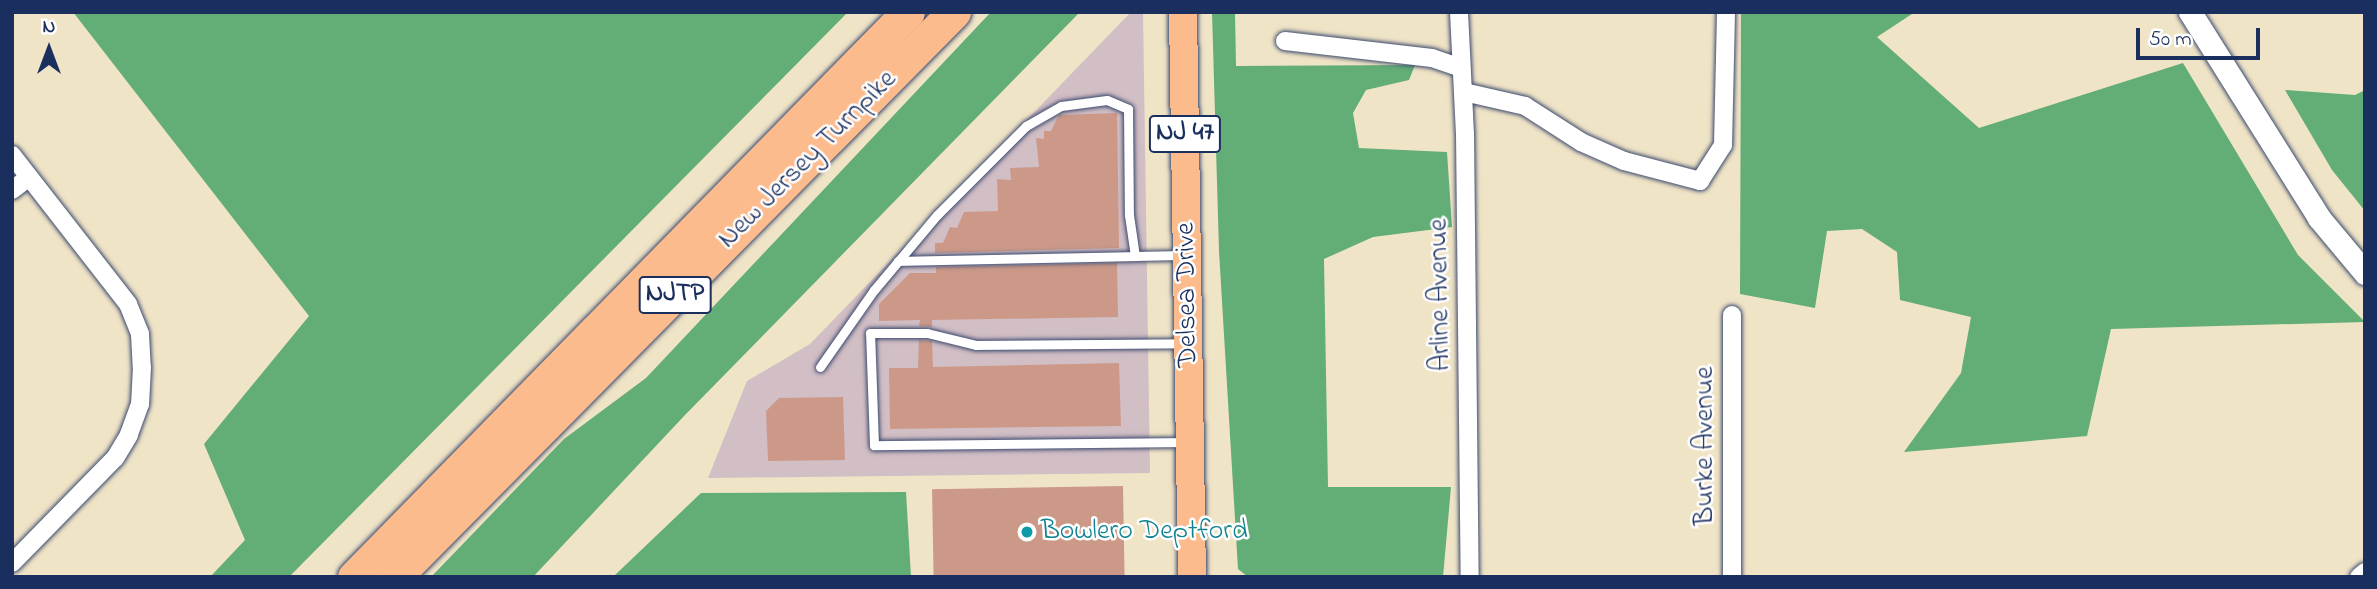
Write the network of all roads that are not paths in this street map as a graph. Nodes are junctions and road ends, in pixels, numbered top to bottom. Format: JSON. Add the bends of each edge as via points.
{"nodes":[{"id":1,"x":908,"y":12,"type":"edge"},
{"id":2,"x":954,"y":12,"type":"edge"},
{"id":3,"x":1184,"y":12,"type":"edge"},
{"id":4,"x":1459,"y":12,"type":"edge"},
{"id":5,"x":1726,"y":12,"type":"edge"},
{"id":6,"x":2190,"y":12,"type":"edge"},
{"id":7,"x":1285,"y":41,"type":"dead end"},
{"id":8,"x":1461,"y":68,"type":"junction"},
{"id":9,"x":1464,"y":92,"type":"junction"},
{"id":10,"x":12,"y":155,"type":"edge"},
{"id":11,"x":29,"y":177,"type":"junction"},
{"id":12,"x":12,"y":190,"type":"edge"},
{"id":13,"x":1187,"y":255,"type":"junction"},
{"id":14,"x":1136,"y":256,"type":"junction"},
{"id":15,"x":898,"y":261,"type":"junction"},
{"id":16,"x":2365,"y":273,"type":"edge"},
{"id":17,"x":1732,"y":315,"type":"dead end"},
{"id":18,"x":1189,"y":343,"type":"junction"},
{"id":19,"x":820,"y":367,"type":"dead end"},
{"id":20,"x":1190,"y":442,"type":"junction"},
{"id":21,"x":12,"y":563,"type":"edge"},
{"id":22,"x":2365,"y":572,"type":"edge"},
{"id":23,"x":354,"y":577,"type":"edge"},
{"id":24,"x":395,"y":577,"type":"edge"},
{"id":25,"x":1192,"y":577,"type":"edge"},
{"id":26,"x":1470,"y":577,"type":"edge"},
{"id":27,"x":1732,"y":577,"type":"edge"},
{"id":28,"x":2358,"y":577,"type":"edge"}],
"edges":[{"from":1,"to":23,"type":"highway","name":"New Jersey Turnpike","number":"NJTP"},
{"from":2,"to":24,"type":"highway","name":"New Jersey Turnpike","number":"NJTP"},
{"from":3,"to":13,"type":"main road","name":"Delsea Drive","number":"NJ 47"},
{"from":4,"to":8,"type":"street","name":"Arline Avenue"},
{"from":5,"to":9,"type":"street","via":[[1723,145],[1700,181],[1625,161],[1581,142],[1525,106]]},
{"from":6,"to":16,"type":"street","via":[[2319,219]]},
{"from":7,"to":8,"type":"street","via":[[1432,58]]},
{"from":8,"to":9,"type":"street","name":"Arline Avenue"},
{"from":9,"to":26,"type":"street","name":"Arline Avenue"},
{"from":10,"to":11,"type":"street"},
{"from":11,"to":12,"type":"street"},
{"from":11,"to":21,"type":"street","via":[[128,304],[140,334],[142,367],[140,404],[115,458]]},
{"from":13,"to":14,"type":"lane"},
{"from":13,"to":18,"type":"main road","name":"Delsea Drive","number":"NJ 47"},
{"from":14,"to":15,"type":"lane"},
{"from":14,"to":15,"type":"lane","via":[[1129,215],[1128,109],[1107,100],[1062,106],[1026,126]]},
{"from":15,"to":19,"type":"lane"},
{"from":17,"to":27,"type":"street","name":"Burke Avenue"},
{"from":18,"to":20,"type":"main road","name":"Delsea Drive","number":"NJ 47"},
{"from":18,"to":20,"type":"lane","via":[[976,345],[936,334],[870,332],[874,445]]},
{"from":20,"to":25,"type":"main road","name":"Delsea Drive","number":"NJ 47"},
{"from":22,"to":28,"type":"street"}]}
